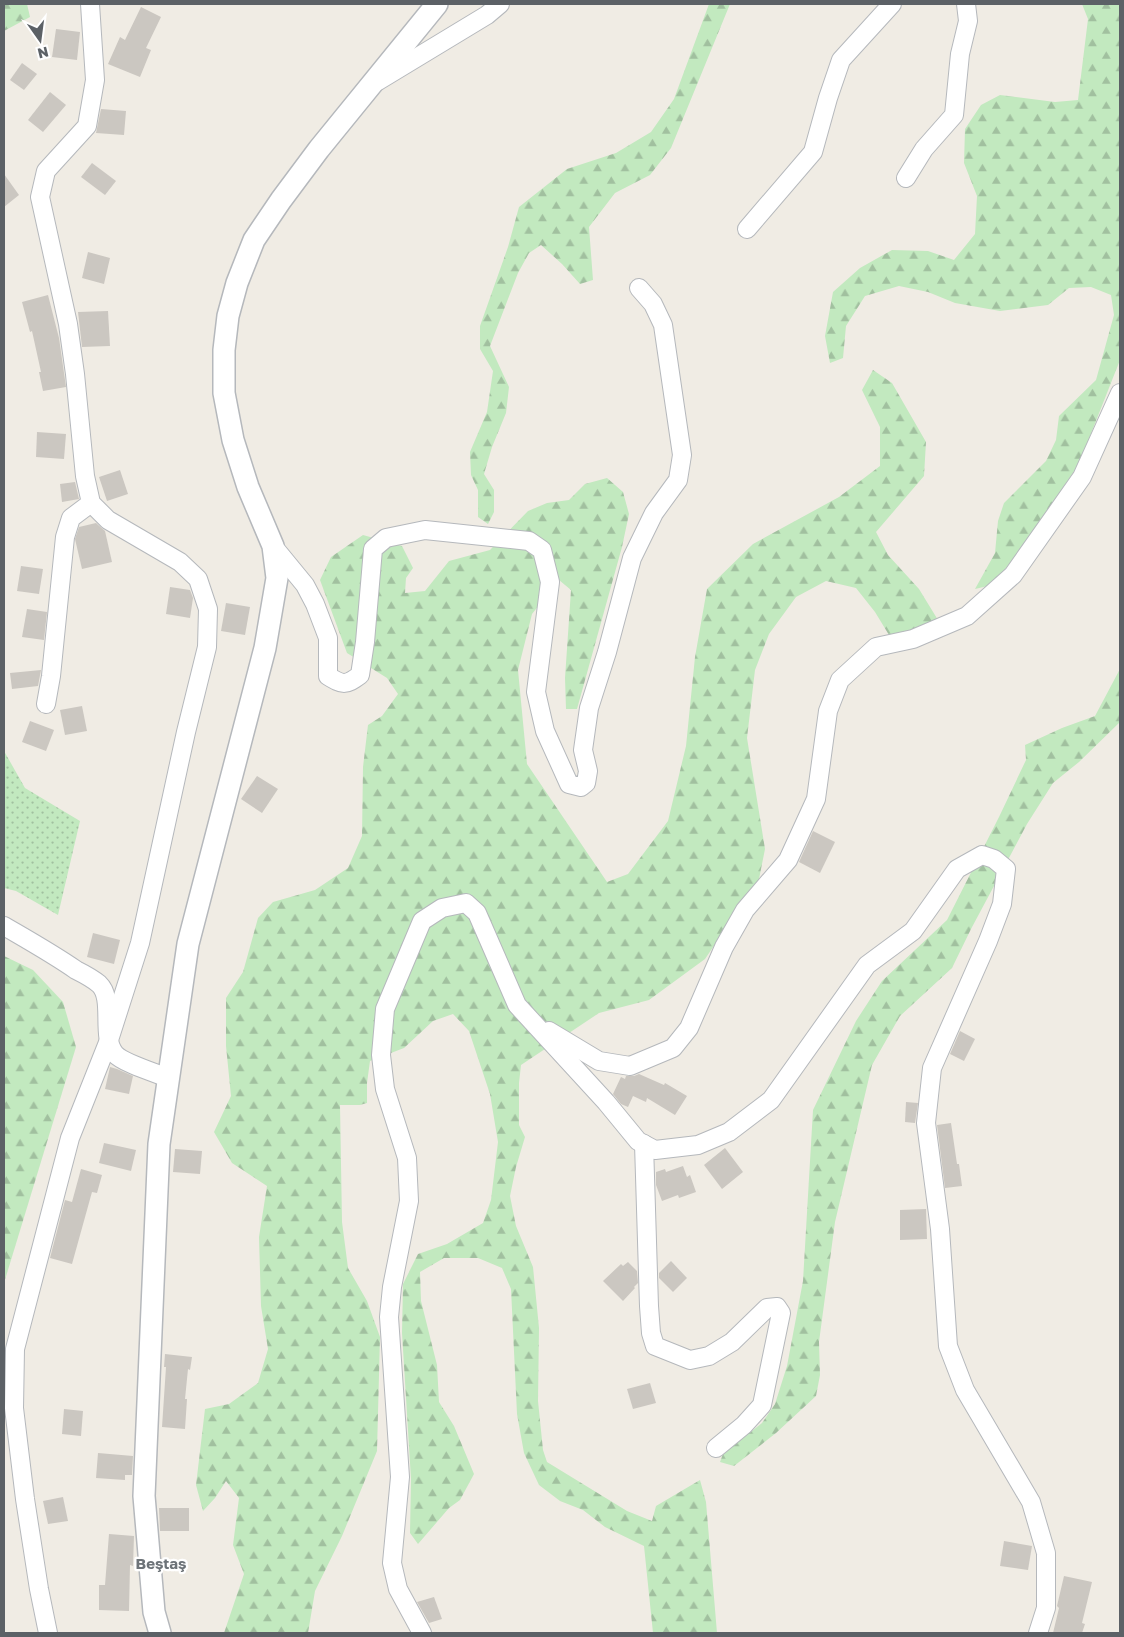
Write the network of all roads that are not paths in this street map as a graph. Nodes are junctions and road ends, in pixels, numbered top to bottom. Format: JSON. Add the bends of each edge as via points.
{"nodes":[{"id":1,"x":90,"y":4,"type":"edge"},
{"id":2,"x":437,"y":4,"type":"edge"},
{"id":3,"x":500,"y":4,"type":"edge"},
{"id":4,"x":892,"y":4,"type":"edge"},
{"id":5,"x":966,"y":4,"type":"edge"},
{"id":6,"x":371,"y":85,"type":"junction"},
{"id":7,"x":906,"y":178,"type":"dead end"},
{"id":8,"x":746,"y":229,"type":"dead end"},
{"id":9,"x":639,"y":288,"type":"dead end"},
{"id":10,"x":1120,"y":393,"type":"edge"},
{"id":11,"x":91,"y":503,"type":"junction"},
{"id":12,"x":273,"y":546,"type":"junction"},
{"id":13,"x":46,"y":704,"type":"dead end"},
{"id":14,"x":4,"y":926,"type":"edge"},
{"id":15,"x":531,"y":1021,"type":"junction"},
{"id":16,"x":109,"y":1040,"type":"junction"},
{"id":17,"x":168,"y":1078,"type":"junction"},
{"id":18,"x":644,"y":1144,"type":"junction"},
{"id":19,"x":716,"y":1448,"type":"dead end"},
{"id":20,"x":48,"y":1633,"type":"edge"},
{"id":21,"x":160,"y":1633,"type":"edge"},
{"id":22,"x":422,"y":1633,"type":"edge"},
{"id":23,"x":1038,"y":1633,"type":"edge"}],
"edges":[{"from":1,"to":11,"type":"street","via":[[96,80],[87,126],[46,171],[40,197],[68,324],[85,476]]},
{"from":2,"to":6,"type":"street"},
{"from":3,"to":6,"type":"street"},
{"from":4,"to":8,"type":"street","via":[[841,60],[813,152]]},
{"from":5,"to":7,"type":"street","via":[[968,21],[960,54],[954,115],[924,149]]},
{"from":6,"to":12,"type":"street","via":[[308,163],[254,240],[228,316],[224,393],[231,430],[248,487]]},
{"from":9,"to":12,"type":"street","via":[[653,304],[663,325],[682,455],[678,480],[654,513],[632,558],[589,708],[583,750],[588,771],[586,783],[581,787],[569,784],[545,731],[536,692],[550,582],[542,550],[529,541],[425,530],[386,538],[373,549],[360,675],[350,683],[340,684],[328,676],[328,638],[315,604],[305,585]]},
{"from":10,"to":15,"type":"street","via":[[1082,477],[1014,575],[967,616],[913,638],[876,647],[840,680],[828,711],[816,799],[788,860],[745,910],[724,947],[690,1028],[673,1048],[630,1066],[599,1061]]},
{"from":11,"to":13,"type":"street","via":[[71,518],[65,537],[52,676]]},
{"from":11,"to":16,"type":"street","via":[[108,520],[180,562],[198,579],[208,609],[206,647],[140,943]]},
{"from":12,"to":17,"type":"street","via":[[277,578],[265,648],[188,944]]},
{"from":14,"to":16,"type":"street","via":[[100,985],[107,1003]]},
{"from":15,"to":18,"type":"street"},
{"from":15,"to":22,"type":"street","via":[[517,1005],[477,913],[466,902],[442,908],[422,921],[386,1010],[381,1055],[385,1089],[407,1158],[409,1201],[389,1317],[400,1477],[392,1563],[398,1589]]},
{"from":16,"to":17,"type":"street","via":[[116,1054]]},
{"from":16,"to":20,"type":"street","via":[[70,1138],[14,1349],[14,1408],[37,1580]]},
{"from":17,"to":21,"type":"street","via":[[159,1144],[144,1496],[154,1612]]},
{"from":18,"to":19,"type":"street","via":[[649,1306],[655,1346],[690,1360],[709,1356],[732,1342],[767,1308],[777,1307],[781,1313],[762,1405]]},
{"from":18,"to":23,"type":"street","via":[[655,1150],[698,1144],[736,1127],[771,1100],[868,965],[914,931],[957,869],[982,855],[994,859],[1006,870],[1002,904],[932,1068],[926,1123],[940,1229],[948,1346],[965,1390],[1031,1502],[1046,1553],[1046,1608]]}]}
